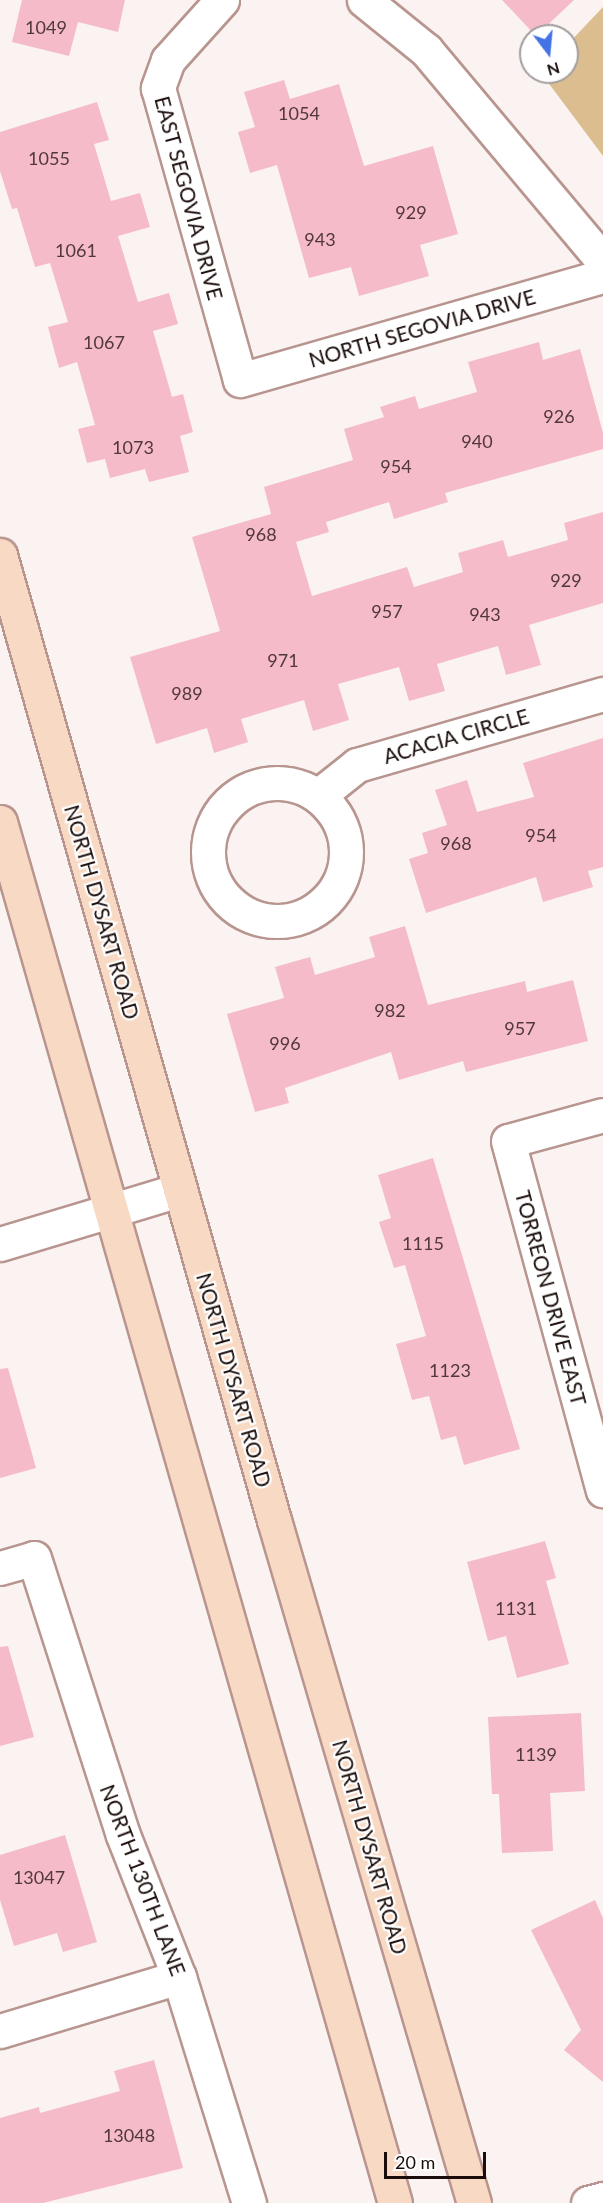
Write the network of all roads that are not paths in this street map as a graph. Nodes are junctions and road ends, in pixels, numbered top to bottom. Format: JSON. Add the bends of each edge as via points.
{"nodes":[{"id":1,"x":222,"y":0,"type":"edge"},
{"id":2,"x":363,"y":0,"type":"edge"},
{"id":3,"x":603,"y":261,"type":"edge"},
{"id":4,"x":603,"y":276,"type":"edge"},
{"id":5,"x":240,"y":380,"type":"joint"},
{"id":6,"x":0,"y":555,"type":"edge"},
{"id":7,"x":603,"y":694,"type":"edge"},
{"id":8,"x":318,"y":796,"type":"junction"},
{"id":9,"x":0,"y":822,"type":"edge"},
{"id":10,"x":603,"y":1115,"type":"edge"},
{"id":11,"x":179,"y":1190,"type":"junction"},
{"id":12,"x":112,"y":1210,"type":"junction"},
{"id":13,"x":0,"y":1244,"type":"edge"},
{"id":14,"x":603,"y":1490,"type":"edge"},
{"id":15,"x":0,"y":1568,"type":"edge"},
{"id":16,"x":179,"y":1977,"type":"junction"},
{"id":17,"x":0,"y":2031,"type":"edge"},
{"id":18,"x":603,"y":2199,"type":"edge"},
{"id":19,"x":249,"y":2203,"type":"edge"},
{"id":20,"x":395,"y":2203,"type":"edge"},
{"id":21,"x":474,"y":2203,"type":"edge"},
{"id":22,"x":588,"y":2203,"type":"edge"}],
"edges":[{"from":1,"to":5,"type":"street","name":"EAST SEGOVIA DRIVE","via":[[168,60],[158,88]]},
{"from":2,"to":3,"type":"street","via":[[426,50]]},
{"from":4,"to":5,"type":"street","name":"NORTH SEGOVIA DRIVE"},
{"from":6,"to":11,"type":"main road","name":"NORTH DYSART ROAD"},
{"from":7,"to":8,"type":"street","name":"ACACIA CIRCLE","via":[[357,765]]},
{"from":8,"to":8,"type":"street","via":[[298,786],[276,783],[254,787],[234,797],[219,814],[210,834],[212,878],[224,897],[242,912],[264,920],[287,920],[309,913],[328,898],[341,879],[346,857],[344,834],[334,812]]},
{"from":9,"to":12,"type":"main road"},
{"from":10,"to":14,"type":"street","name":"TORREON DRIVE EAST","via":[[508,1141]]},
{"from":11,"to":12,"type":"street"},
{"from":11,"to":21,"type":"main road","name":"NORTH DYSART ROAD"},
{"from":12,"to":13,"type":"street"},
{"from":12,"to":20,"type":"main road"},
{"from":15,"to":16,"type":"street","name":"NORTH 130TH LANE","via":[[34,1558],[123,1835]]},
{"from":16,"to":17,"type":"street"},
{"from":16,"to":19,"type":"street","name":"NORTH 130TH LANE"},
{"from":18,"to":22,"type":"street"}]}
